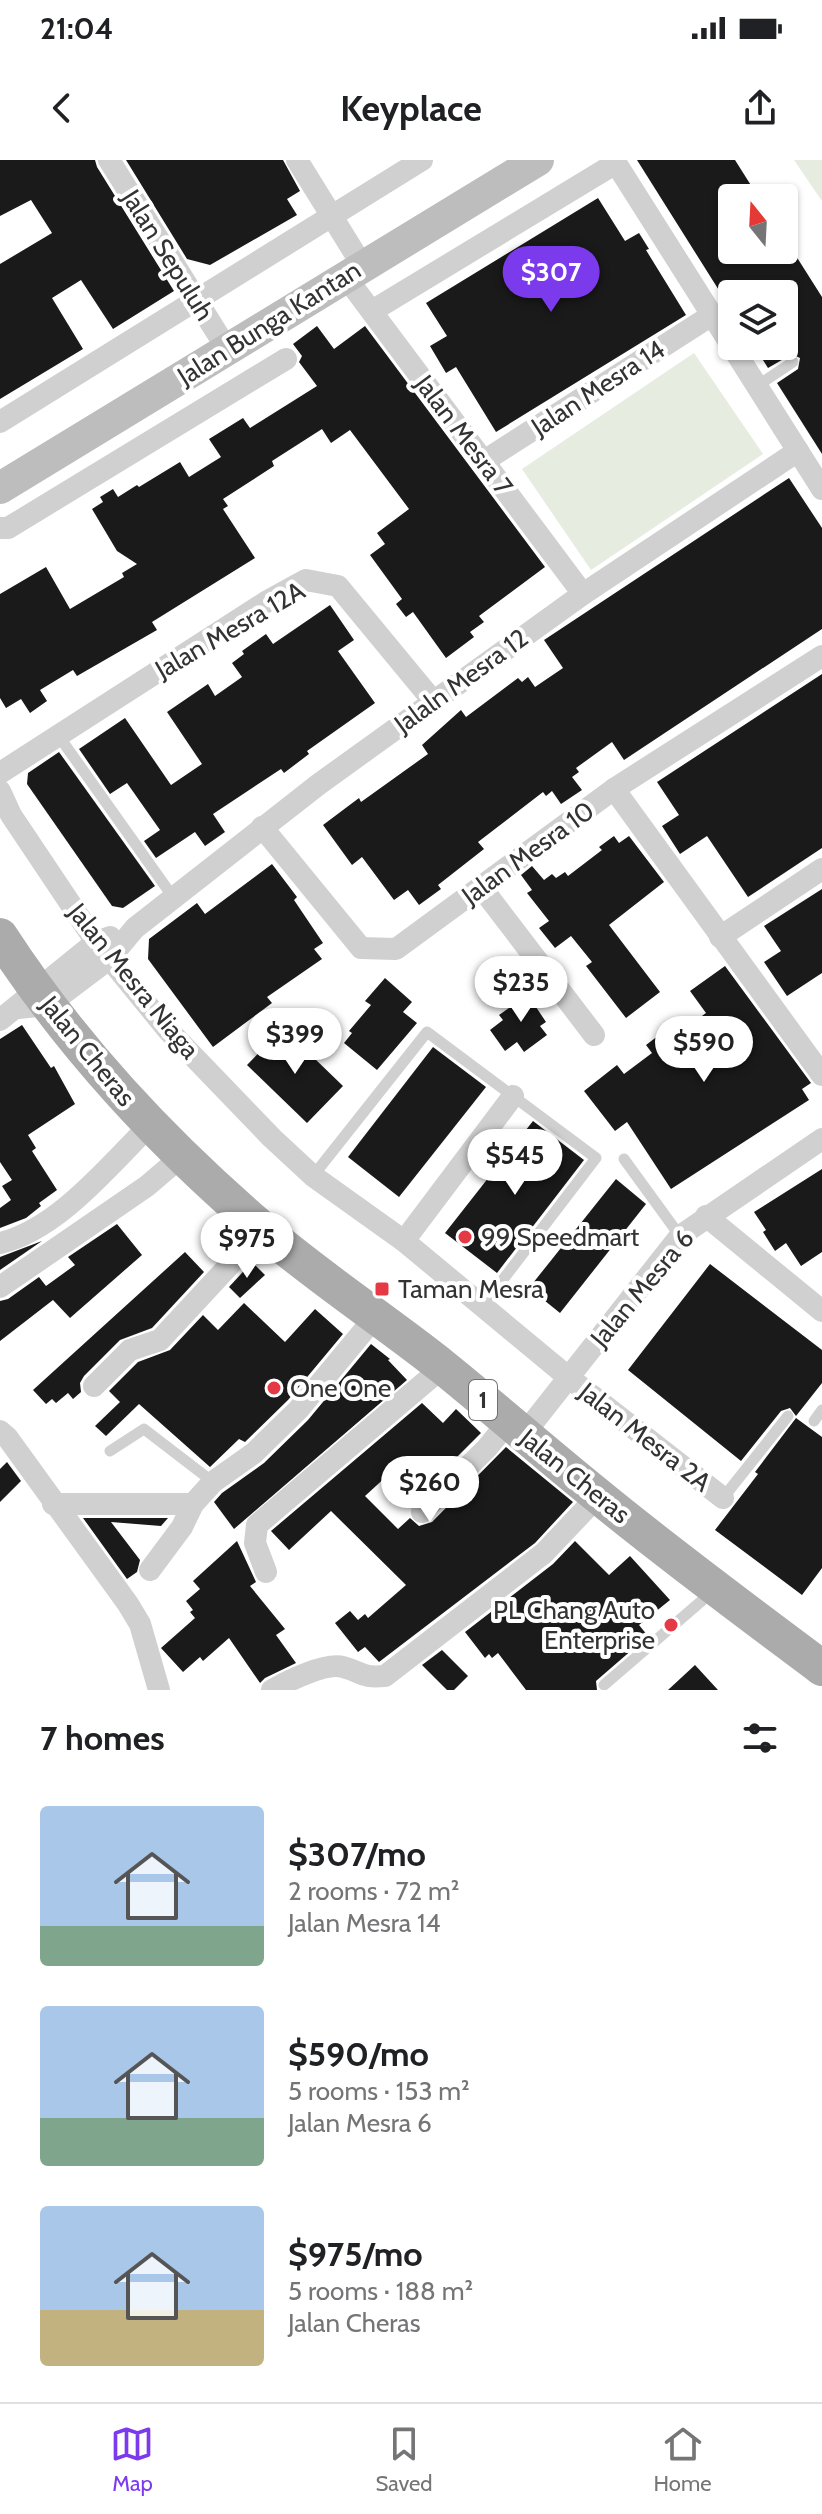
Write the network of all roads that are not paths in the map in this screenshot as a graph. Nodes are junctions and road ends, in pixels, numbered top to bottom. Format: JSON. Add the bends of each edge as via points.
{"nodes":[{"id":1,"x":109,"y":160,"type":"edge"},
{"id":2,"x":297,"y":160,"type":"edge"},
{"id":3,"x":422,"y":160,"type":"edge"},
{"id":4,"x":538,"y":160,"type":"edge"},
{"id":5,"x":615,"y":162,"type":"edge"},
{"id":6,"x":332,"y":216,"type":"junction"},
{"id":7,"x":354,"y":271,"type":"junction"},
{"id":8,"x":195,"y":301,"type":"junction"},
{"id":9,"x":372,"y":311,"type":"junction"},
{"id":10,"x":712,"y":315,"type":"junction"},
{"id":11,"x":227,"y":349,"type":"junction"},
{"id":12,"x":286,"y":359,"type":"dead end"},
{"id":13,"x":793,"y":362,"type":"dead end"},
{"id":14,"x":757,"y":386,"type":"junction"},
{"id":15,"x":0,"y":422,"type":"edge"},
{"id":16,"x":798,"y":451,"type":"junction"},
{"id":17,"x":484,"y":461,"type":"junction"},
{"id":18,"x":4,"y":477,"type":"edge"},
{"id":19,"x":822,"y":489,"type":"edge"},
{"id":20,"x":0,"y":528,"type":"edge"},
{"id":21,"x":583,"y":594,"type":"junction"},
{"id":22,"x":822,"y":656,"type":"edge"},
{"id":23,"x":433,"y":701,"type":"junction"},
{"id":24,"x":58,"y":735,"type":"junction"},
{"id":25,"x":0,"y":773,"type":"edge"},
{"id":26,"x":614,"y":789,"type":"junction"},
{"id":27,"x":0,"y":791,"type":"edge"},
{"id":28,"x":262,"y":827,"type":"junction"},
{"id":29,"x":822,"y":869,"type":"edge"},
{"id":30,"x":481,"y":887,"type":"junction"},
{"id":31,"x":173,"y":897,"type":"junction"},
{"id":32,"x":720,"y":937,"type":"junction"},
{"id":33,"x":1,"y":941,"type":"edge"},
{"id":34,"x":102,"y":950,"type":"junction"},
{"id":35,"x":26,"y":1005,"type":"edge"},
{"id":36,"x":594,"y":1035,"type":"dead end"},
{"id":37,"x":822,"y":1075,"type":"edge"},
{"id":38,"x":513,"y":1096,"type":"junction"},
{"id":39,"x":149,"y":1126,"type":"junction"},
{"id":40,"x":822,"y":1139,"type":"edge"},
{"id":41,"x":182,"y":1156,"type":"junction"},
{"id":42,"x":624,"y":1159,"type":"dead end"},
{"id":43,"x":313,"y":1176,"type":"junction"},
{"id":44,"x":706,"y":1216,"type":"junction"},
{"id":45,"x":263,"y":1229,"type":"junction"},
{"id":46,"x":680,"y":1236,"type":"junction"},
{"id":47,"x":404,"y":1241,"type":"junction"},
{"id":48,"x":0,"y":1243,"type":"edge"},
{"id":49,"x":0,"y":1287,"type":"edge"},
{"id":50,"x":482,"y":1307,"type":"junction"},
{"id":51,"x":822,"y":1311,"type":"edge"},
{"id":52,"x":376,"y":1316,"type":"junction"},
{"id":53,"x":443,"y":1367,"type":"junction"},
{"id":54,"x":568,"y":1377,"type":"junction"},
{"id":55,"x":94,"y":1386,"type":"dead end"},
{"id":56,"x":822,"y":1410,"type":"edge"},
{"id":57,"x":788,"y":1416,"type":"dead end"},
{"id":58,"x":814,"y":1421,"type":"dead end"},
{"id":59,"x":516,"y":1428,"type":"junction"},
{"id":60,"x":0,"y":1431,"type":"edge"},
{"id":61,"x":110,"y":1451,"type":"dead end"},
{"id":62,"x":213,"y":1482,"type":"junction"},
{"id":63,"x":598,"y":1496,"type":"junction"},
{"id":64,"x":723,"y":1498,"type":"joint"},
{"id":65,"x":53,"y":1504,"type":"junction"},
{"id":66,"x":193,"y":1504,"type":"junction"},
{"id":67,"x":422,"y":1512,"type":"dead end"},
{"id":68,"x":150,"y":1570,"type":"dead end"},
{"id":69,"x":266,"y":1572,"type":"dead end"},
{"id":70,"x":716,"y":1589,"type":"junction"},
{"id":71,"x":822,"y":1668,"type":"edge"},
{"id":72,"x":604,"y":1685,"type":"dead end"},
{"id":73,"x":159,"y":1690,"type":"edge"},
{"id":74,"x":272,"y":1690,"type":"edge"}],
"edges":[{"from":1,"to":8,"type":"street","name":"Jalan Sepuluh"},
{"from":2,"to":6,"type":"street","name":"Jalan Mesra 7"},
{"from":3,"to":6,"type":"street"},
{"from":4,"to":7,"type":"street","name":"Jalan Bunga Kantan"},
{"from":5,"to":9,"type":"street"},
{"from":5,"to":10,"type":"street"},
{"from":6,"to":7,"type":"street","name":"Jalan Mesra 7"},
{"from":6,"to":8,"type":"street"},
{"from":7,"to":9,"type":"street","name":"Jalan Mesra 7"},
{"from":7,"to":11,"type":"street","name":"Jalan Bunga Kantan"},
{"from":8,"to":11,"type":"street","name":"Jalan Sepuluh"},
{"from":8,"to":15,"type":"street"},
{"from":9,"to":17,"type":"street","name":"Jalan Mesra 7"},
{"from":10,"to":14,"type":"street"},
{"from":10,"to":17,"type":"street","name":"Jalan Mesra 14"},
{"from":11,"to":18,"type":"street","name":"Jalan Bunga Kantan"},
{"from":12,"to":20,"type":"street","via":[[8,528]]},
{"from":13,"to":14,"type":"lane"},
{"from":14,"to":16,"type":"street"},
{"from":16,"to":19,"type":"street"},
{"from":16,"to":21,"type":"street","name":"Jalaln Mesra 12"},
{"from":17,"to":21,"type":"street","name":"Jalan Mesra 7"},
{"from":21,"to":23,"type":"street","name":"Jalaln Mesra 12"},
{"from":22,"to":26,"type":"street","name":"Jalan Mesra 10"},
{"from":23,"to":24,"type":"street","name":"Jalan Mesra 12A","via":[[338,586],[306,580]]},
{"from":23,"to":28,"type":"street","name":"Jalaln Mesra 12"},
{"from":24,"to":25,"type":"street","name":"Jalan Mesra 12A"},
{"from":24,"to":31,"type":"lane"},
{"from":26,"to":30,"type":"street","name":"Jalan Mesra 10"},
{"from":26,"to":32,"type":"street"},
{"from":27,"to":34,"type":"street","name":"Jalan Mesra Niaga"},
{"from":28,"to":30,"type":"street","name":"Jalan Mesra 10","via":[[361,948],[396,949]]},
{"from":28,"to":31,"type":"street","name":"Jalaln Mesra 12"},
{"from":29,"to":32,"type":"street"},
{"from":30,"to":36,"type":"street"},
{"from":31,"to":34,"type":"street","name":"Jalaln Mesra 12"},
{"from":32,"to":37,"type":"street"},
{"from":33,"to":35,"type":"main road","name":"Jalan Cheras","number":"1"},
{"from":34,"to":35,"type":"street","name":"Jalaln Mesra 12"},
{"from":34,"to":43,"type":"street","name":"Jalan Mesra Niaga","via":[[167,1029]]},
{"from":35,"to":39,"type":"main road","name":"Jalan Cheras","number":"1","via":[[93,1063]]},
{"from":38,"to":43,"type":"lane","via":[[427,1032]]},
{"from":38,"to":47,"type":"street"},
{"from":38,"to":50,"type":"lane","via":[[596,1158]]},
{"from":39,"to":41,"type":"main road","name":"Jalan Cheras","number":"1"},
{"from":39,"to":48,"type":"street","via":[[47,1221]]},
{"from":40,"to":44,"type":"street","name":"Jalan Mesra 6"},
{"from":41,"to":45,"type":"main road","name":"Jalan Cheras","number":"1"},
{"from":41,"to":49,"type":"street"},
{"from":42,"to":46,"type":"lane"},
{"from":43,"to":47,"type":"street","name":"Jalan Mesra Niaga"},
{"from":44,"to":46,"type":"street","name":"Jalan Mesra 6"},
{"from":44,"to":51,"type":"street"},
{"from":45,"to":52,"type":"main road","name":"Jalan Cheras","number":"1"},
{"from":45,"to":55,"type":"street","via":[[160,1340],[130,1350]]},
{"from":46,"to":54,"type":"street","name":"Jalan Mesra 6"},
{"from":47,"to":50,"type":"street","name":"Jalan Mesra Niaga"},
{"from":50,"to":54,"type":"street","name":"Jalan Mesra Niaga"},
{"from":52,"to":53,"type":"main road","name":"Jalan Cheras","number":"1"},
{"from":52,"to":62,"type":"street","via":[[298,1410],[254,1453]]},
{"from":53,"to":59,"type":"main road","name":"Jalan Cheras","number":"1"},
{"from":53,"to":69,"type":"street","via":[[257,1525],[255,1543]]},
{"from":54,"to":59,"type":"street","name":"Jalan Mesra 6"},
{"from":54,"to":64,"type":"street","name":"Jalan Mesra 2A"},
{"from":56,"to":58,"type":"lane"},
{"from":57,"to":64,"type":"lane"},
{"from":59,"to":63,"type":"main road","name":"Jalan Cheras","number":"1"},
{"from":59,"to":67,"type":"street","name":"Jalan Mesra 6","via":[[487,1448]]},
{"from":60,"to":65,"type":"street"},
{"from":61,"to":62,"type":"lane","via":[[144,1429]]},
{"from":62,"to":66,"type":"street"},
{"from":63,"to":70,"type":"main road","name":"Jalan Cheras","number":"1"},
{"from":63,"to":74,"type":"street","via":[[544,1553],[385,1676],[366,1678],[340,1666],[294,1677]]},
{"from":65,"to":66,"type":"street"},
{"from":65,"to":73,"type":"street","via":[[140,1624]]},
{"from":66,"to":68,"type":"street"},
{"from":70,"to":71,"type":"main road","name":"Jalan Cheras","number":"1"},
{"from":70,"to":72,"type":"lane"}]}
